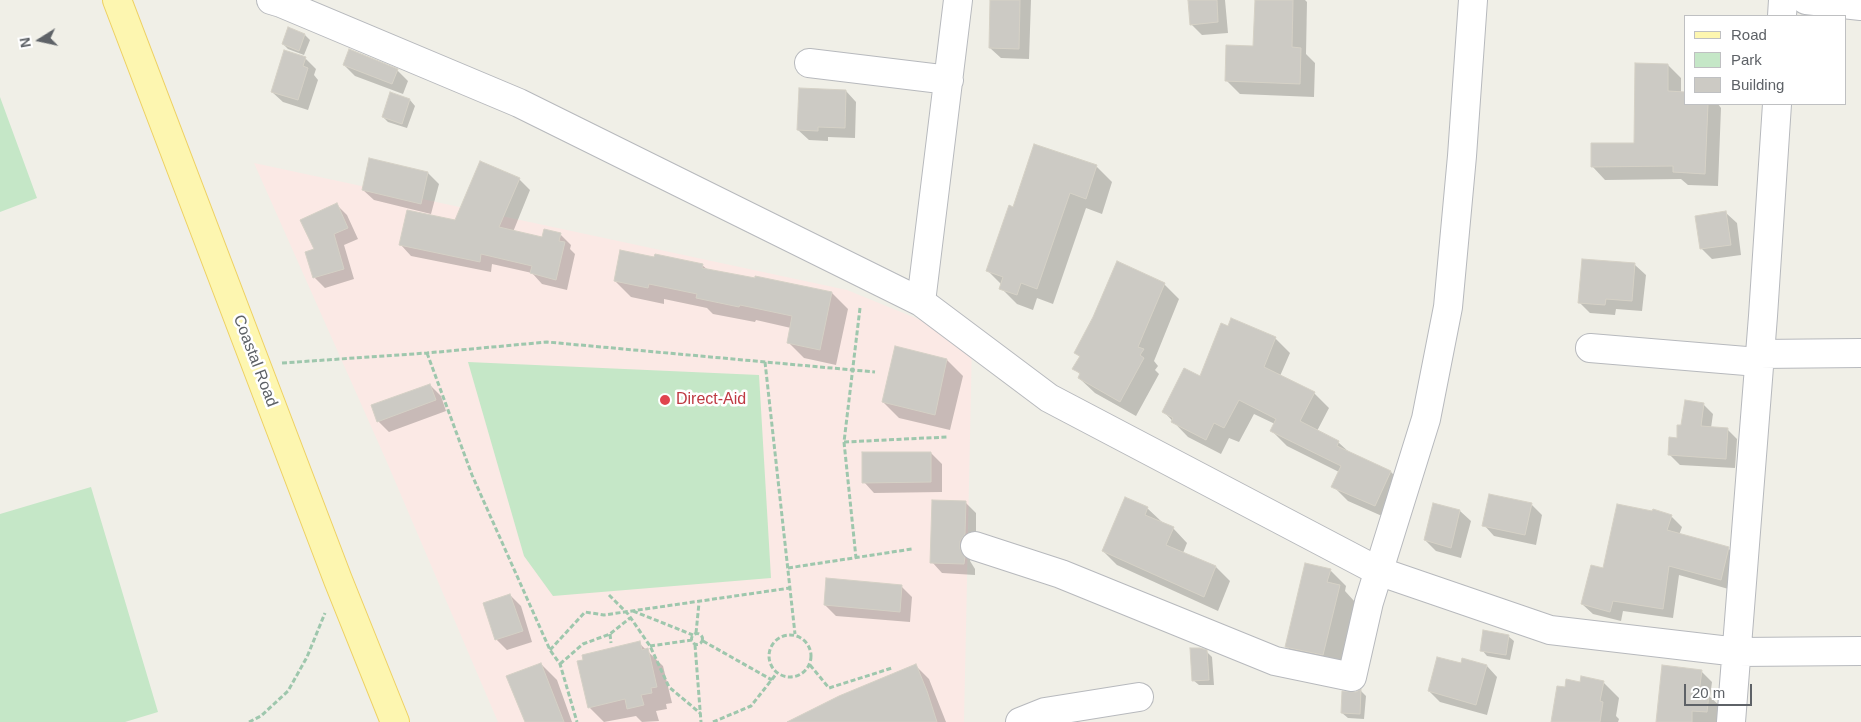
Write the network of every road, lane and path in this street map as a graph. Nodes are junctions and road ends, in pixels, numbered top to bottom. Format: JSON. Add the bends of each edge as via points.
{"nodes":[{"id":1,"x":118,"y":0,"type":"edge"},
{"id":2,"x":271,"y":0,"type":"edge"},
{"id":3,"x":958,"y":0,"type":"edge"},
{"id":4,"x":1473,"y":0,"type":"edge"},
{"id":5,"x":1783,"y":0,"type":"edge"},
{"id":6,"x":1806,"y":0,"type":"edge"},
{"id":7,"x":1861,"y":6,"type":"edge"},
{"id":8,"x":1782,"y":15,"type":"edge"},
{"id":9,"x":809,"y":63,"type":"dead end"},
{"id":10,"x":949,"y":80,"type":"junction"},
{"id":11,"x":1777,"y":105,"type":"edge"},
{"id":12,"x":921,"y":302,"type":"junction"},
{"id":13,"x":860,"y":308,"type":"dead end"},
{"id":14,"x":1590,"y":348,"type":"dead end"},
{"id":15,"x":427,"y":353,"type":"junction"},
{"id":16,"x":1861,"y":353,"type":"edge"},
{"id":17,"x":1759,"y":358,"type":"junction"},
{"id":18,"x":765,"y":362,"type":"junction"},
{"id":19,"x":256,"y":364,"type":"junction"},
{"id":20,"x":853,"y":370,"type":"junction"},
{"id":21,"x":875,"y":372,"type":"dead end"},
{"id":22,"x":947,"y":437,"type":"dead end"},
{"id":23,"x":844,"y":442,"type":"junction"},
{"id":24,"x":975,"y":546,"type":"dead end"},
{"id":25,"x":912,"y":549,"type":"dead end"},
{"id":26,"x":856,"y":558,"type":"junction"},
{"id":27,"x":788,"y":568,"type":"junction"},
{"id":28,"x":1378,"y":571,"type":"junction"},
{"id":29,"x":338,"y":580,"type":"junction"},
{"id":30,"x":790,"y":588,"type":"junction"},
{"id":31,"x":609,"y":595,"type":"dead end"},
{"id":32,"x":698,"y":603,"type":"junction"},
{"id":33,"x":625,"y":611,"type":"junction"},
{"id":34,"x":632,"y":611,"type":"junction"},
{"id":35,"x":630,"y":618,"type":"junction"},
{"id":36,"x":610,"y":634,"type":"junction"},
{"id":37,"x":694,"y":634,"type":"junction"},
{"id":38,"x":795,"y":634,"type":"junction"},
{"id":39,"x":692,"y":640,"type":"junction"},
{"id":40,"x":703,"y":641,"type":"junction"},
{"id":41,"x":611,"y":643,"type":"dead end"},
{"id":42,"x":695,"y":644,"type":"junction"},
{"id":43,"x":650,"y":646,"type":"junction"},
{"id":44,"x":550,"y":650,"type":"junction"},
{"id":45,"x":1861,"y":651,"type":"edge"},
{"id":46,"x":1738,"y":652,"type":"junction"},
{"id":47,"x":560,"y":664,"type":"junction"},
{"id":48,"x":810,"y":665,"type":"junction"},
{"id":49,"x":892,"y":668,"type":"dead end"},
{"id":50,"x":777,"y":673,"type":"junction"},
{"id":51,"x":772,"y":680,"type":"junction"},
{"id":52,"x":1139,"y":697,"type":"dead end"},
{"id":53,"x":700,"y":713,"type":"junction"},
{"id":54,"x":249,"y":722,"type":"edge"},
{"id":55,"x":395,"y":722,"type":"edge"},
{"id":56,"x":577,"y":722,"type":"edge"},
{"id":57,"x":701,"y":722,"type":"edge"},
{"id":58,"x":713,"y":722,"type":"edge"},
{"id":59,"x":1020,"y":722,"type":"edge"},
{"id":60,"x":1731,"y":722,"type":"edge"}],
"edges":[{"from":1,"to":19,"type":"main road","name":"Coastal Road"},
{"from":2,"to":12,"type":"street","via":[[519,103]]},
{"from":3,"to":10,"type":"street"},
{"from":4,"to":28,"type":"street","via":[[1448,307],[1426,419]]},
{"from":5,"to":8,"type":"street"},
{"from":6,"to":7,"type":"street"},
{"from":9,"to":10,"type":"street"},
{"from":10,"to":12,"type":"street"},
{"from":11,"to":17,"type":"street"},
{"from":12,"to":28,"type":"street","via":[[1049,398]]},
{"from":13,"to":20,"type":"path"},
{"from":14,"to":17,"type":"street"},
{"from":15,"to":18,"type":"path","via":[[547,342]]},
{"from":15,"to":19,"type":"path"},
{"from":15,"to":44,"type":"path","via":[[472,475]]},
{"from":16,"to":17,"type":"street"},
{"from":17,"to":46,"type":"street"},
{"from":18,"to":20,"type":"path"},
{"from":18,"to":27,"type":"path"},
{"from":19,"to":29,"type":"main road","name":"Coastal Road"},
{"from":20,"to":21,"type":"path"},
{"from":20,"to":23,"type":"path"},
{"from":22,"to":23,"type":"path"},
{"from":23,"to":26,"type":"path"},
{"from":24,"to":28,"type":"street","via":[[1061,574],[1275,661],[1352,677]]},
{"from":25,"to":26,"type":"path"},
{"from":26,"to":27,"type":"path"},
{"from":27,"to":30,"type":"path"},
{"from":28,"to":46,"type":"street","via":[[1550,630]]},
{"from":29,"to":54,"type":"path","via":[[308,657],[288,691],[261,716]]},
{"from":29,"to":55,"type":"main road","name":"Coastal Road"},
{"from":30,"to":32,"type":"path"},
{"from":30,"to":38,"type":"path"},
{"from":31,"to":33,"type":"path"},
{"from":32,"to":34,"type":"path"},
{"from":32,"to":37,"type":"path"},
{"from":33,"to":34,"type":"path"},
{"from":33,"to":35,"type":"path"},
{"from":33,"to":44,"type":"path","via":[[604,615],[585,612]]},
{"from":34,"to":37,"type":"path"},
{"from":35,"to":36,"type":"path"},
{"from":35,"to":43,"type":"path"},
{"from":36,"to":41,"type":"path"},
{"from":36,"to":47,"type":"path","via":[[583,644]]},
{"from":37,"to":39,"type":"path"},
{"from":37,"to":40,"type":"path","via":[[701,635]]},
{"from":38,"to":48,"type":"path","via":[[810,646]]},
{"from":38,"to":50,"type":"path","via":[[785,634],[770,646],[768,656]]},
{"from":39,"to":42,"type":"path"},
{"from":39,"to":43,"type":"path"},
{"from":40,"to":42,"type":"path"},
{"from":40,"to":51,"type":"path"},
{"from":42,"to":53,"type":"path"},
{"from":43,"to":53,"type":"path","via":[[669,687]]},
{"from":44,"to":47,"type":"path"},
{"from":45,"to":46,"type":"street"},
{"from":46,"to":60,"type":"street"},
{"from":47,"to":56,"type":"path"},
{"from":48,"to":49,"type":"path","via":[[829,688]]},
{"from":48,"to":50,"type":"path","via":[[795,677]]},
{"from":50,"to":51,"type":"path"},
{"from":51,"to":58,"type":"path","via":[[751,706]]},
{"from":52,"to":59,"type":"street","via":[[1045,712]]},
{"from":53,"to":57,"type":"path"}]}
